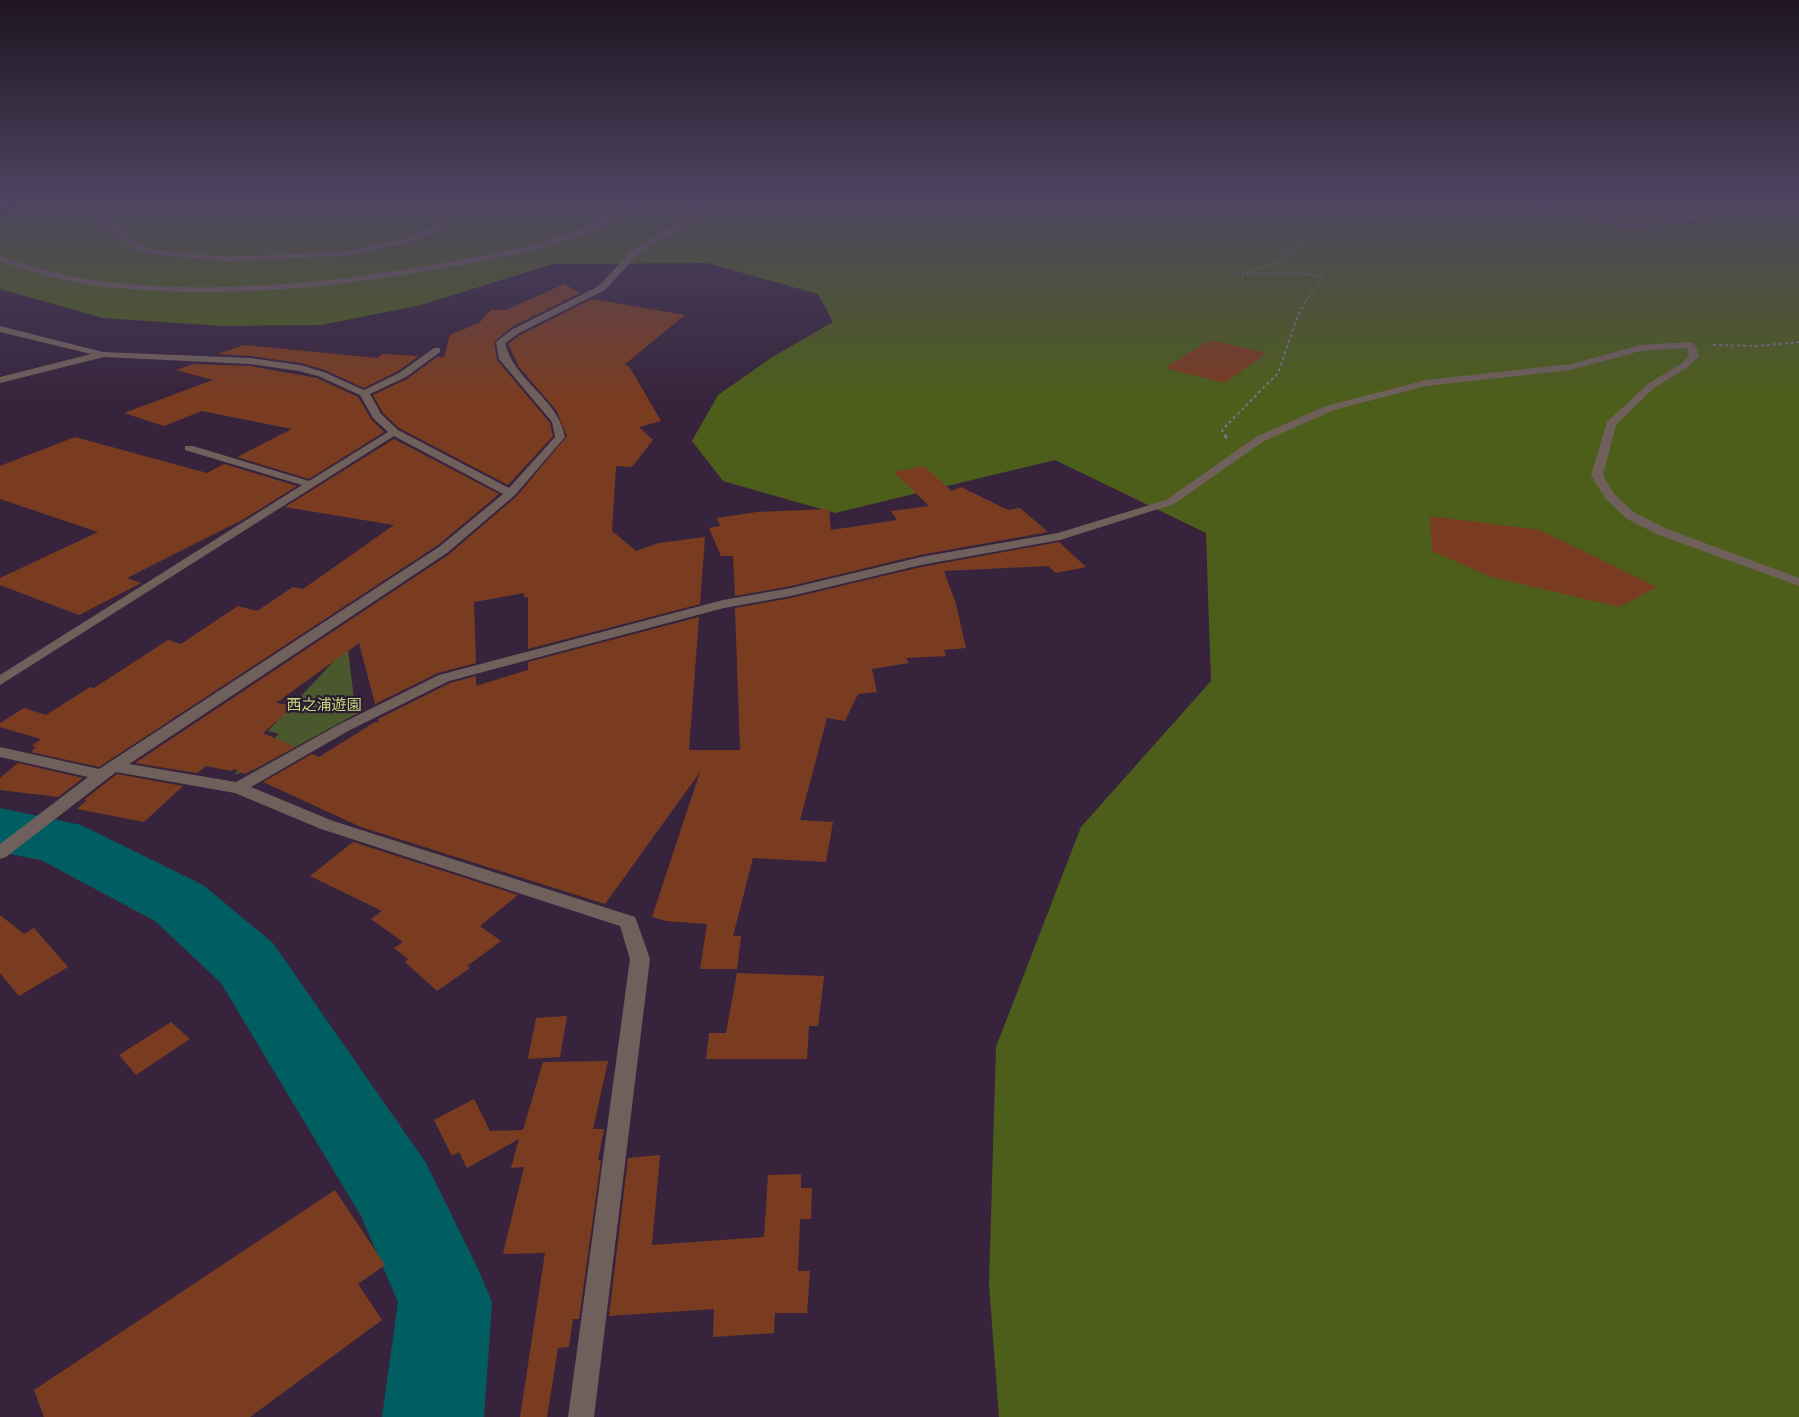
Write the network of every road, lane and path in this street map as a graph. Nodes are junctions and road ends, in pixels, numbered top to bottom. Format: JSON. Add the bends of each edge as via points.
{"nodes":[{"id":1,"x":20,"y":266,"type":"edge"},
{"id":2,"x":440,"y":266,"type":"edge"},
{"id":3,"x":622,"y":266,"type":"edge"},
{"id":4,"x":1265,"y":266,"type":"edge"},
{"id":5,"x":0,"y":328,"type":"edge"},
{"id":6,"x":1799,"y":342,"type":"edge"},
{"id":7,"x":1691,"y":345,"type":"junction"},
{"id":8,"x":437,"y":350,"type":"dead end"},
{"id":9,"x":104,"y":354,"type":"junction"},
{"id":10,"x":0,"y":380,"type":"edge"},
{"id":11,"x":364,"y":393,"type":"junction"},
{"id":12,"x":394,"y":432,"type":"junction"},
{"id":13,"x":189,"y":448,"type":"dead end"},
{"id":14,"x":1245,"y":450,"type":"junction"},
{"id":15,"x":312,"y":485,"type":"junction"},
{"id":16,"x":511,"y":493,"type":"junction"},
{"id":17,"x":1799,"y":582,"type":"edge"},
{"id":18,"x":0,"y":681,"type":"edge"},
{"id":19,"x":0,"y":752,"type":"edge"},
{"id":20,"x":108,"y":771,"type":"junction"},
{"id":21,"x":238,"y":788,"type":"junction"},
{"id":22,"x":0,"y":853,"type":"edge"},
{"id":23,"x":581,"y":1417,"type":"edge"}],
"edges":[{"from":1,"to":2,"type":"street","via":[[65,278],[130,286],[210,288],[312,283]]},
{"from":3,"to":16,"type":"street","via":[[602,288],[500,342],[504,359],[557,421],[560,437]]},
{"from":4,"to":14,"type":"path","via":[[1241,274],[1321,276],[1320,284],[1298,315],[1278,373],[1222,430],[1229,443]]},
{"from":5,"to":9,"type":"street"},
{"from":6,"to":7,"type":"path"},
{"from":7,"to":14,"type":"street","via":[[1641,348],[1571,367],[1426,382],[1330,408],[1260,439]]},
{"from":7,"to":17,"type":"street","via":[[1694,356],[1684,366],[1652,386],[1611,424],[1597,475],[1609,496],[1631,516],[1663,532]]},
{"from":8,"to":11,"type":"street"},
{"from":9,"to":10,"type":"street"},
{"from":9,"to":11,"type":"street","via":[[271,363],[321,374]]},
{"from":11,"to":12,"type":"street","via":[[377,416]]},
{"from":12,"to":15,"type":"street"},
{"from":12,"to":16,"type":"street"},
{"from":13,"to":15,"type":"street"},
{"from":14,"to":21,"type":"street","via":[[1170,502],[1060,536],[723,604],[444,678],[343,728]]},
{"from":15,"to":18,"type":"street"},
{"from":16,"to":20,"type":"street","via":[[443,550]]},
{"from":19,"to":20,"type":"street"},
{"from":20,"to":21,"type":"street"},
{"from":20,"to":22,"type":"street"},
{"from":21,"to":23,"type":"street","via":[[327,825],[628,922],[640,959]]}]}
